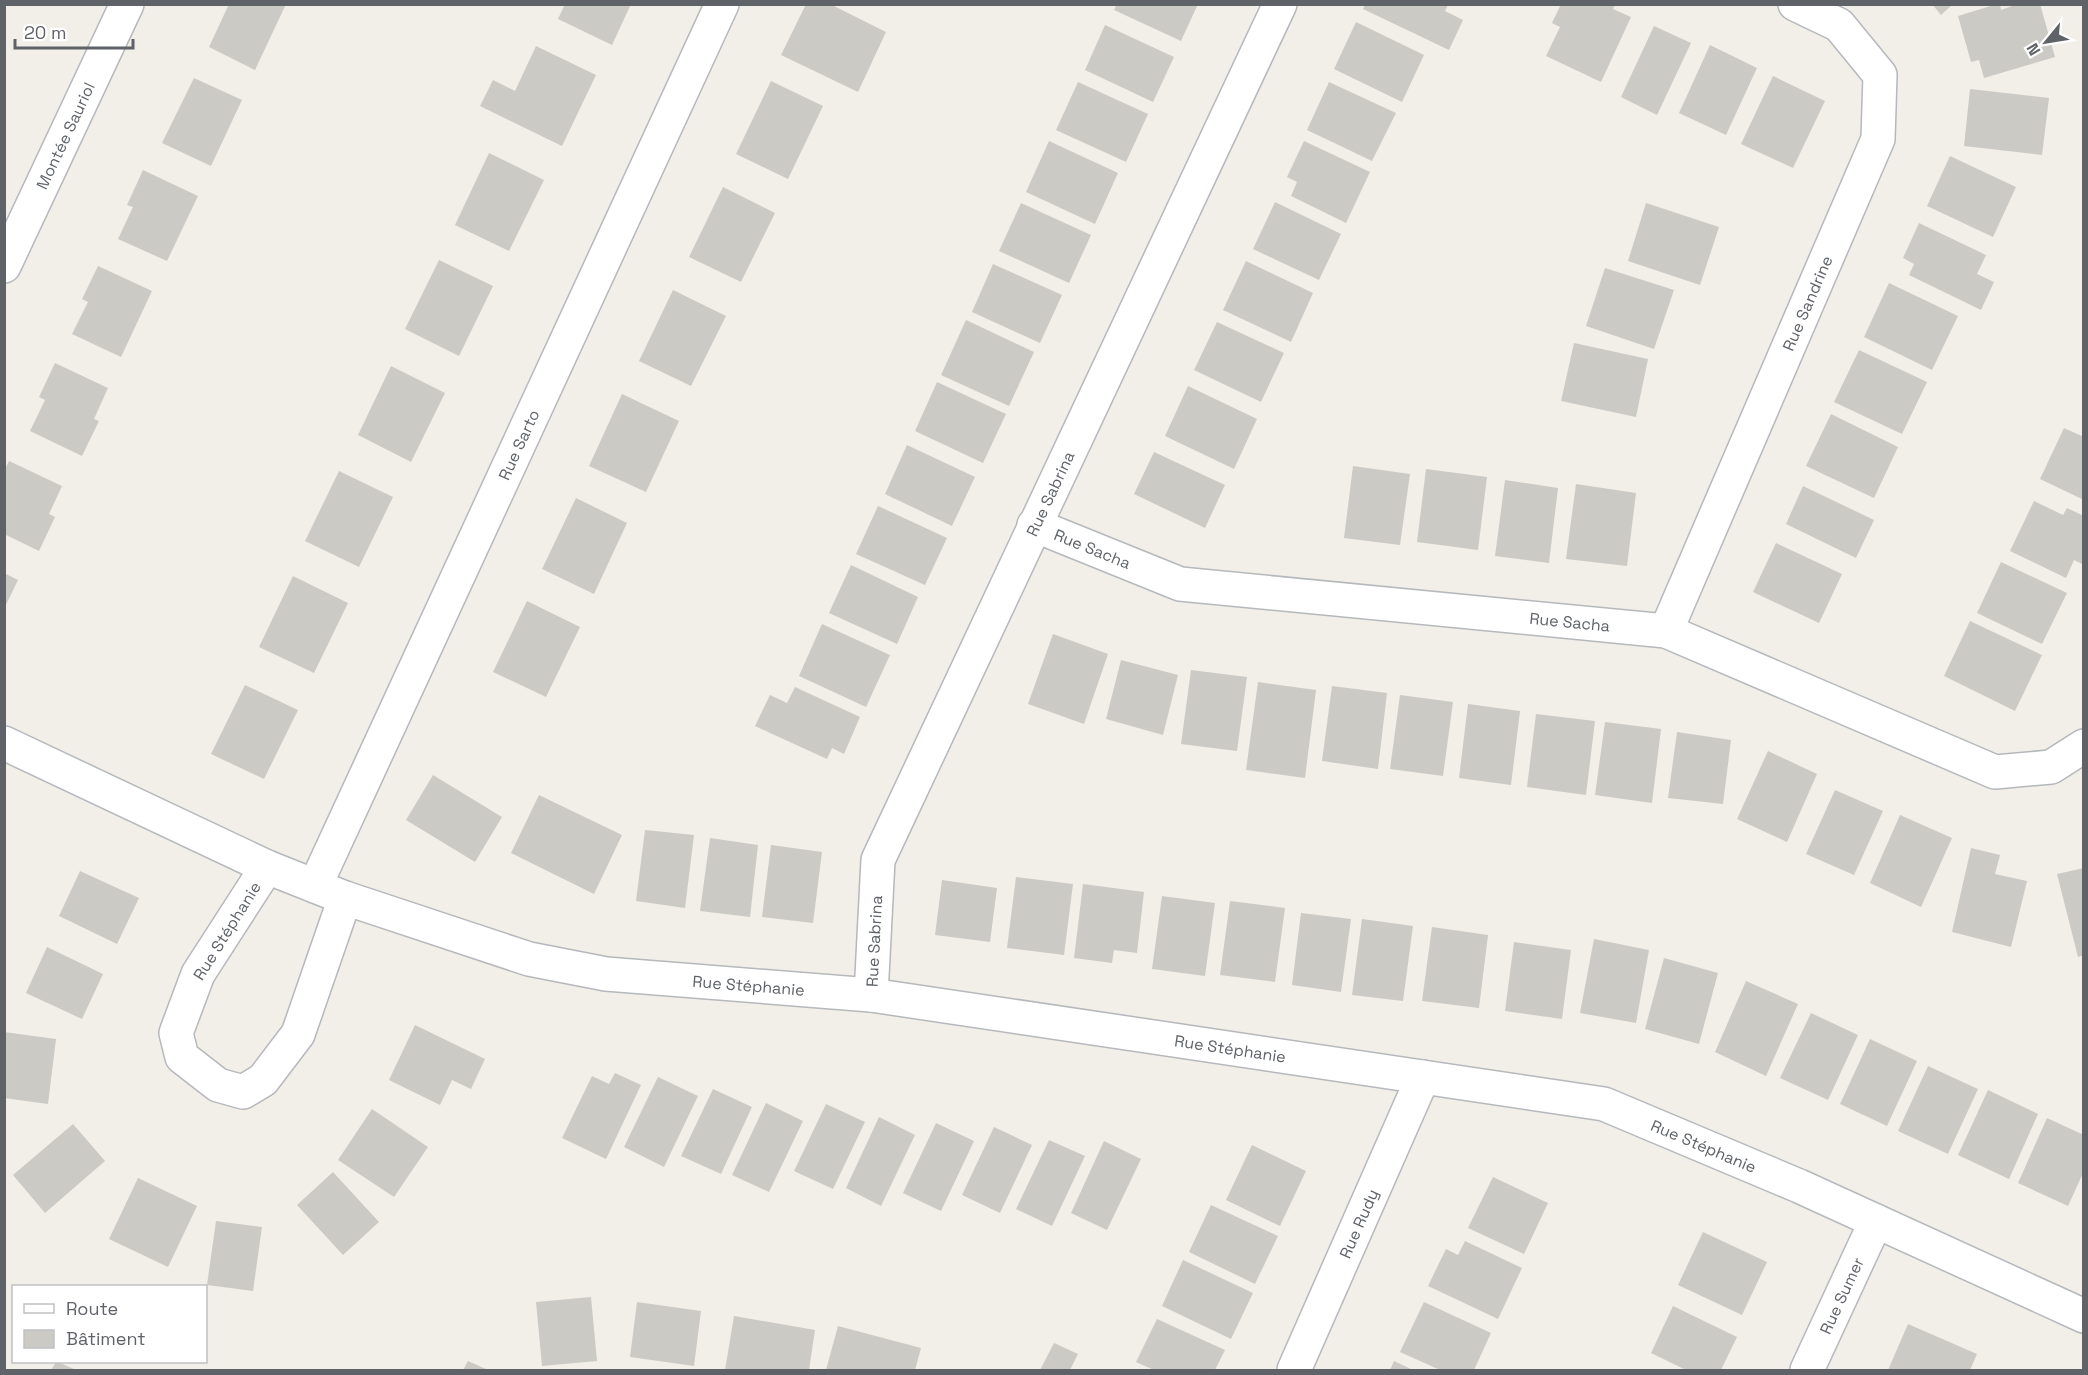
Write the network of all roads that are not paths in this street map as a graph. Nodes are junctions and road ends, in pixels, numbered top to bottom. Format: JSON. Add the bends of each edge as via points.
{"nodes":[{"id":1,"x":127,"y":4,"type":"edge"},
{"id":2,"x":722,"y":4,"type":"edge"},
{"id":3,"x":1280,"y":4,"type":"edge"},
{"id":4,"x":1795,"y":4,"type":"edge"},
{"id":5,"x":4,"y":266,"type":"edge"},
{"id":6,"x":1034,"y":525,"type":"junction"},
{"id":7,"x":1666,"y":631,"type":"junction"},
{"id":8,"x":4,"y":742,"type":"edge"},
{"id":9,"x":2084,"y":746,"type":"edge"},
{"id":10,"x":267,"y":867,"type":"junction"},
{"id":11,"x":315,"y":886,"type":"junction"},
{"id":12,"x":345,"y":898,"type":"junction"},
{"id":13,"x":871,"y":995,"type":"junction"},
{"id":14,"x":1423,"y":1077,"type":"junction"},
{"id":15,"x":1876,"y":1221,"type":"junction"},
{"id":16,"x":2084,"y":1316,"type":"edge"},
{"id":17,"x":1294,"y":1371,"type":"edge"},
{"id":18,"x":1807,"y":1371,"type":"edge"}],
"edges":[{"from":1,"to":5,"type":"street","name":"Montée Sauriol"},
{"from":2,"to":11,"type":"street","name":"Rue Sarto"},
{"from":3,"to":6,"type":"street","name":"Rue Sabrina"},
{"from":4,"to":7,"type":"street","name":"Rue Sandrine","via":[[1839,24],[1880,75],[1878,139]]},
{"from":6,"to":7,"type":"street","name":"Rue Sacha","via":[[1180,584]]},
{"from":6,"to":13,"type":"street","name":"Rue Sabrina","via":[[878,860]]},
{"from":7,"to":9,"type":"street","name":"Rue Sacha","via":[[1995,772],[2051,767]]},
{"from":8,"to":10,"type":"street","name":"Rue Stéphanie"},
{"from":10,"to":11,"type":"street","name":"Rue Stéphanie"},
{"from":10,"to":12,"type":"street","name":"Rue Stéphanie","via":[[198,974],[176,1033],[183,1057],[218,1085],[243,1092],[263,1080],[298,1034]]},
{"from":11,"to":12,"type":"street","name":"Rue Stéphanie"},
{"from":12,"to":13,"type":"street","name":"Rue Stéphanie","via":[[529,959],[606,975]]},
{"from":13,"to":14,"type":"street","name":"Rue Stéphanie"},
{"from":14,"to":15,"type":"street","name":"Rue Stéphanie","via":[[1604,1104]]},
{"from":14,"to":17,"type":"street","name":"Rue Rudy"},
{"from":15,"to":16,"type":"street","name":"Rue Stéphanie"},
{"from":15,"to":18,"type":"street","name":"Rue Sumer"}]}
